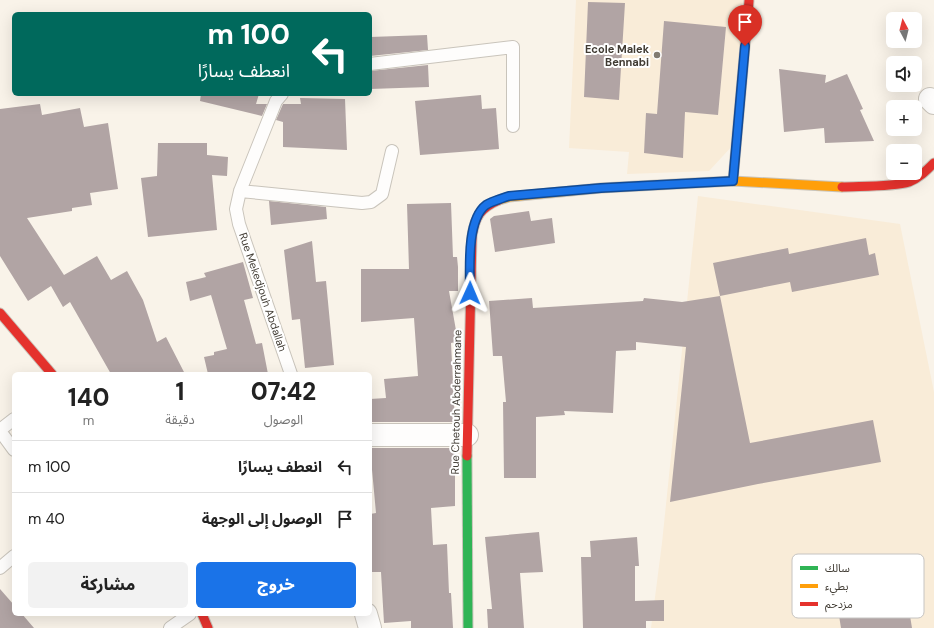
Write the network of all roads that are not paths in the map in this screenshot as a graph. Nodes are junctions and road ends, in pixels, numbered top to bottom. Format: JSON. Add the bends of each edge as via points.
{"nodes":[{"id":1,"x":750,"y":1,"type":"edge"},
{"id":2,"x":372,"y":64,"type":"edge"},
{"id":3,"x":280,"y":96,"type":"edge"},
{"id":4,"x":513,"y":126,"type":"dead end"},
{"id":5,"x":392,"y":151,"type":"dead end"},
{"id":6,"x":934,"y":163,"type":"edge"},
{"id":7,"x":733,"y":181,"type":"junction"},
{"id":8,"x":240,"y":191,"type":"junction"},
{"id":9,"x":0,"y":313,"type":"edge"},
{"id":10,"x":50,"y":372,"type":"edge"},
{"id":11,"x":290,"y":372,"type":"edge"},
{"id":12,"x":12,"y":421,"type":"edge"},
{"id":13,"x":0,"y":430,"type":"edge"},
{"id":14,"x":372,"y":435,"type":"edge"},
{"id":15,"x":467,"y":435,"type":"junction"},
{"id":16,"x":12,"y":447,"type":"edge"},
{"id":17,"x":12,"y":558,"type":"edge"},
{"id":18,"x":0,"y":568,"type":"edge"},
{"id":19,"x":187,"y":616,"type":"edge"},
{"id":20,"x":203,"y":616,"type":"edge"},
{"id":21,"x":367,"y":616,"type":"edge"},
{"id":22,"x":170,"y":628,"type":"edge"},
{"id":23,"x":208,"y":628,"type":"edge"},
{"id":24,"x":370,"y":628,"type":"edge"},
{"id":25,"x":468,"y":628,"type":"edge"}],
"edges":[{"from":1,"to":7,"type":"street"},
{"from":2,"to":4,"type":"lane","via":[[513,47]]},
{"from":3,"to":8,"type":"lane","via":[[276,100]]},
{"from":5,"to":8,"type":"lane","via":[[382,194],[372,202]]},
{"from":6,"to":7,"type":"street","name":"Rue Chetouh Abderrahmane","via":[[923,174],[908,182],[887,185],[836,187]]},
{"from":7,"to":15,"type":"street","name":"Rue Chetouh Abderrahmane","via":[[509,196],[485,206],[473,227],[471,247]]},
{"from":8,"to":11,"type":"lane","name":"Rue Mekedjouh Abdallah","via":[[236,209],[239,224]]},
{"from":9,"to":10,"type":"street"},
{"from":12,"to":13,"type":"lane"},
{"from":13,"to":16,"type":"lane"},
{"from":14,"to":15,"type":"street"},
{"from":15,"to":25,"type":"street","name":"Rue Chetouh Abderrahmane"},
{"from":17,"to":18,"type":"lane"},
{"from":19,"to":22,"type":"lane"},
{"from":20,"to":23,"type":"street"},
{"from":21,"to":24,"type":"street"}]}
